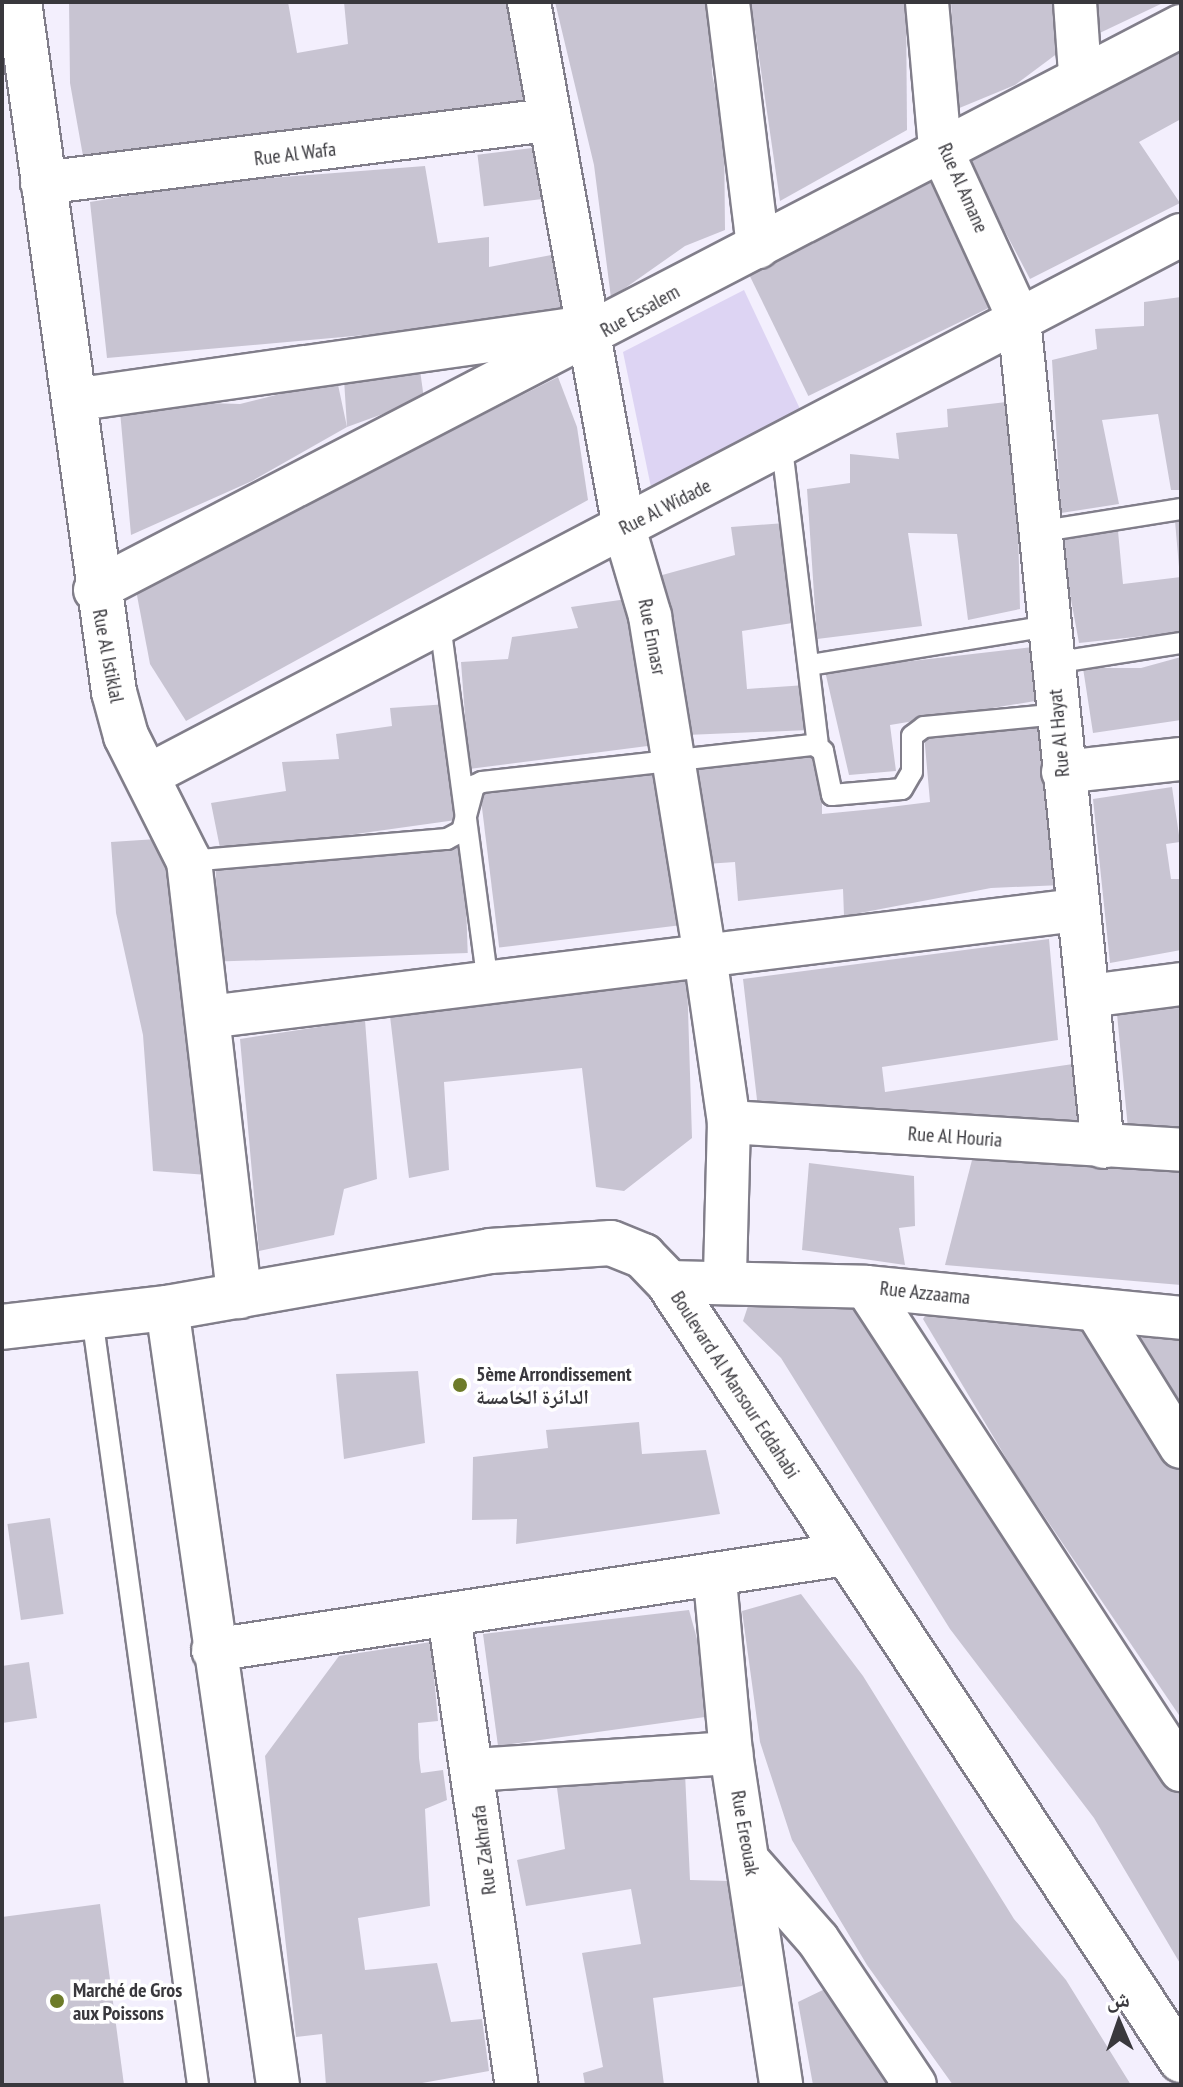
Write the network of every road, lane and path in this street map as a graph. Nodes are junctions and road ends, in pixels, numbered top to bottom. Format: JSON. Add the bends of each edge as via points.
{"nodes":[{"id":1,"x":19,"y":2,"type":"edge"},
{"id":2,"x":529,"y":2,"type":"edge"},
{"id":3,"x":728,"y":2,"type":"edge"},
{"id":4,"x":927,"y":2,"type":"edge"},
{"id":5,"x":1075,"y":2,"type":"edge"},
{"id":6,"x":1181,"y":26,"type":"edge"},
{"id":7,"x":1080,"y":73,"type":"junction"},
{"id":8,"x":548,"y":120,"type":"junction"},
{"id":9,"x":940,"y":147,"type":"junction"},
{"id":10,"x":42,"y":183,"type":"junction"},
{"id":11,"x":1181,"y":235,"type":"edge"},
{"id":12,"x":758,"y":247,"type":"junction"},
{"id":13,"x":1019,"y":319,"type":"junction"},
{"id":14,"x":587,"y":333,"type":"junction"},
{"id":15,"x":73,"y":400,"type":"junction"},
{"id":16,"x":782,"y":448,"type":"junction"},
{"id":17,"x":1181,"y":509,"type":"edge"},
{"id":18,"x":624,"y":528,"type":"junction"},
{"id":19,"x":1037,"y":532,"type":"junction"},
{"id":20,"x":95,"y":590,"type":"junction"},
{"id":21,"x":440,"y":624,"type":"junction"},
{"id":22,"x":1181,"y":643,"type":"edge"},
{"id":23,"x":1051,"y":644,"type":"junction"},
{"id":24,"x":810,"y":665,"type":"junction"},
{"id":25,"x":1058,"y":714,"type":"junction"},
{"id":26,"x":818,"y":746,"type":"junction"},
{"id":27,"x":1181,"y":759,"type":"edge"},
{"id":28,"x":673,"y":761,"type":"junction"},
{"id":29,"x":1063,"y":772,"type":"junction"},
{"id":30,"x":147,"y":776,"type":"junction"},
{"id":31,"x":465,"y":825,"type":"junction"},
{"id":32,"x":189,"y":861,"type":"junction"},
{"id":33,"x":1077,"y":910,"type":"junction"},
{"id":34,"x":705,"y":956,"type":"junction"},
{"id":35,"x":488,"y":982,"type":"junction"},
{"id":36,"x":1181,"y":984,"type":"edge"},
{"id":37,"x":1089,"y":996,"type":"junction"},
{"id":38,"x":208,"y":1017,"type":"junction"},
{"id":39,"x":729,"y":1122,"type":"junction"},
{"id":40,"x":1103,"y":1147,"type":"junction"},
{"id":41,"x":1181,"y":1150,"type":"edge"},
{"id":42,"x":725,"y":1278,"type":"junction"},
{"id":43,"x":668,"y":1282,"type":"junction"},
{"id":44,"x":866,"y":1287,"type":"junction"},
{"id":45,"x":239,"y":1296,"type":"junction"},
{"id":46,"x":167,"y":1308,"type":"junction"},
{"id":47,"x":1096,"y":1310,"type":"junction"},
{"id":48,"x":92,"y":1317,"type":"junction"},
{"id":49,"x":1181,"y":1318,"type":"edge"},
{"id":50,"x":2,"y":1327,"type":"edge"},
{"id":51,"x":1181,"y":1447,"type":"edge"},
{"id":52,"x":846,"y":1554,"type":"junction"},
{"id":53,"x":715,"y":1580,"type":"junction"},
{"id":54,"x":449,"y":1616,"type":"junction"},
{"id":55,"x":213,"y":1650,"type":"junction"},
{"id":56,"x":731,"y":1753,"type":"junction"},
{"id":57,"x":474,"y":1770,"type":"junction"},
{"id":58,"x":1181,"y":1770,"type":"edge"},
{"id":59,"x":751,"y":1864,"type":"junction"},
{"id":60,"x":1181,"y":2060,"type":"edge"},
{"id":61,"x":198,"y":2085,"type":"edge"},
{"id":62,"x":278,"y":2085,"type":"edge"},
{"id":63,"x":517,"y":2085,"type":"edge"},
{"id":64,"x":781,"y":2085,"type":"edge"},
{"id":65,"x":915,"y":2085,"type":"edge"}],
"edges":[{"from":1,"to":10,"type":"main road","name":"Rue Al Istiklal"},
{"from":2,"to":8,"type":"street","name":"Rue Ennasr"},
{"from":3,"to":12,"type":"street"},
{"from":4,"to":9,"type":"street","name":"Rue Al Amane"},
{"from":5,"to":7,"type":"street"},
{"from":6,"to":7,"type":"street","name":"Rue Essalem"},
{"from":7,"to":9,"type":"street","name":"Rue Essalem"},
{"from":8,"to":10,"type":"street","name":"Rue Al Wafa"},
{"from":8,"to":14,"type":"street","name":"Rue Ennasr"},
{"from":9,"to":12,"type":"street","name":"Rue Essalem"},
{"from":9,"to":13,"type":"street","name":"Rue Al Amane"},
{"from":10,"to":15,"type":"main road","name":"Rue Al Istiklal"},
{"from":11,"to":13,"type":"street","name":"Rue Al Widade"},
{"from":12,"to":14,"type":"street","name":"Rue Essalem"},
{"from":13,"to":16,"type":"street","name":"Rue Al Widade"},
{"from":13,"to":19,"type":"street","name":"Rue Al Hayat"},
{"from":14,"to":15,"type":"street"},
{"from":14,"to":18,"type":"street","name":"Rue Ennasr"},
{"from":14,"to":20,"type":"street","name":"Rue Essalem"},
{"from":15,"to":20,"type":"main road","name":"Rue Al Istiklal"},
{"from":16,"to":18,"type":"street","name":"Rue Al Widade"},
{"from":16,"to":24,"type":"lane"},
{"from":17,"to":19,"type":"lane"},
{"from":18,"to":21,"type":"street","name":"Rue Al Widade"},
{"from":18,"to":28,"type":"street","name":"Rue Ennasr","via":[[650,616]]},
{"from":19,"to":23,"type":"street","name":"Rue Al Hayat"},
{"from":20,"to":30,"type":"main road","name":"Rue Al Istiklal","via":[[126,736]]},
{"from":21,"to":30,"type":"street","name":"Rue Al Widade"},
{"from":21,"to":31,"type":"lane"},
{"from":22,"to":23,"type":"lane"},
{"from":23,"to":24,"type":"lane"},
{"from":23,"to":25,"type":"street","name":"Rue Al Hayat"},
{"from":24,"to":26,"type":"lane"},
{"from":25,"to":26,"type":"lane","via":[[924,727],[912,736],[908,785],[888,791],[828,793]]},
{"from":25,"to":29,"type":"street","name":"Rue Al Hayat"},
{"from":26,"to":28,"type":"lane"},
{"from":27,"to":29,"type":"street"},
{"from":28,"to":31,"type":"lane","via":[[482,782],[474,786]]},
{"from":28,"to":34,"type":"street","name":"Rue Ennasr"},
{"from":29,"to":33,"type":"street","name":"Rue Al Hayat"},
{"from":30,"to":32,"type":"main road","name":"Rue Al Istiklal"},
{"from":31,"to":32,"type":"lane","via":[[447,839]]},
{"from":31,"to":35,"type":"lane"},
{"from":32,"to":38,"type":"main road","name":"Rue Al Istiklal"},
{"from":33,"to":34,"type":"street"},
{"from":33,"to":37,"type":"street","name":"Rue Al Hayat"},
{"from":34,"to":35,"type":"street"},
{"from":34,"to":39,"type":"street","name":"Rue Ennasr"},
{"from":35,"to":38,"type":"street"},
{"from":36,"to":37,"type":"street"},
{"from":37,"to":40,"type":"street","name":"Rue Al Hayat"},
{"from":38,"to":45,"type":"main road","name":"Rue Al Istiklal"},
{"from":39,"to":40,"type":"street","name":"Rue Al Houria"},
{"from":39,"to":42,"type":"street","name":"Rue Ennasr"},
{"from":40,"to":41,"type":"street","name":"Rue Al Houria"},
{"from":42,"to":43,"type":"street","name":"Rue Azzaama"},
{"from":42,"to":44,"type":"street","name":"Rue Azzaama"},
{"from":43,"to":45,"type":"main road","name":"Boulevard Al Mansour Eddahabi","via":[[643,1256],[611,1243],[490,1251]]},
{"from":43,"to":52,"type":"main road","name":"Boulevard Al Mansour Eddahabi"},
{"from":44,"to":47,"type":"street","name":"Rue Azzaama"},
{"from":44,"to":58,"type":"street"},
{"from":45,"to":46,"type":"main road","name":"Boulevard Al Mansour Eddahabi"},
{"from":46,"to":48,"type":"main road","name":"Boulevard Al Mansour Eddahabi"},
{"from":46,"to":55,"type":"street"},
{"from":47,"to":49,"type":"street","name":"Rue Azzaama"},
{"from":47,"to":51,"type":"street"},
{"from":48,"to":50,"type":"main road","name":"Boulevard Al Mansour Eddahabi"},
{"from":48,"to":61,"type":"lane"},
{"from":52,"to":53,"type":"street"},
{"from":52,"to":60,"type":"main road","name":"Boulevard Al Mansour Eddahabi"},
{"from":53,"to":54,"type":"street"},
{"from":53,"to":56,"type":"street","name":"Rue Ereouak"},
{"from":54,"to":55,"type":"street"},
{"from":54,"to":57,"type":"street","name":"Rue Zakhrafa"},
{"from":55,"to":62,"type":"street"},
{"from":56,"to":57,"type":"street"},
{"from":56,"to":59,"type":"street","name":"Rue Ereouak"},
{"from":57,"to":63,"type":"street","name":"Rue Zakhrafa"},
{"from":59,"to":64,"type":"street","name":"Rue Ereouak"},
{"from":59,"to":65,"type":"street","via":[[818,1940]]}]}
